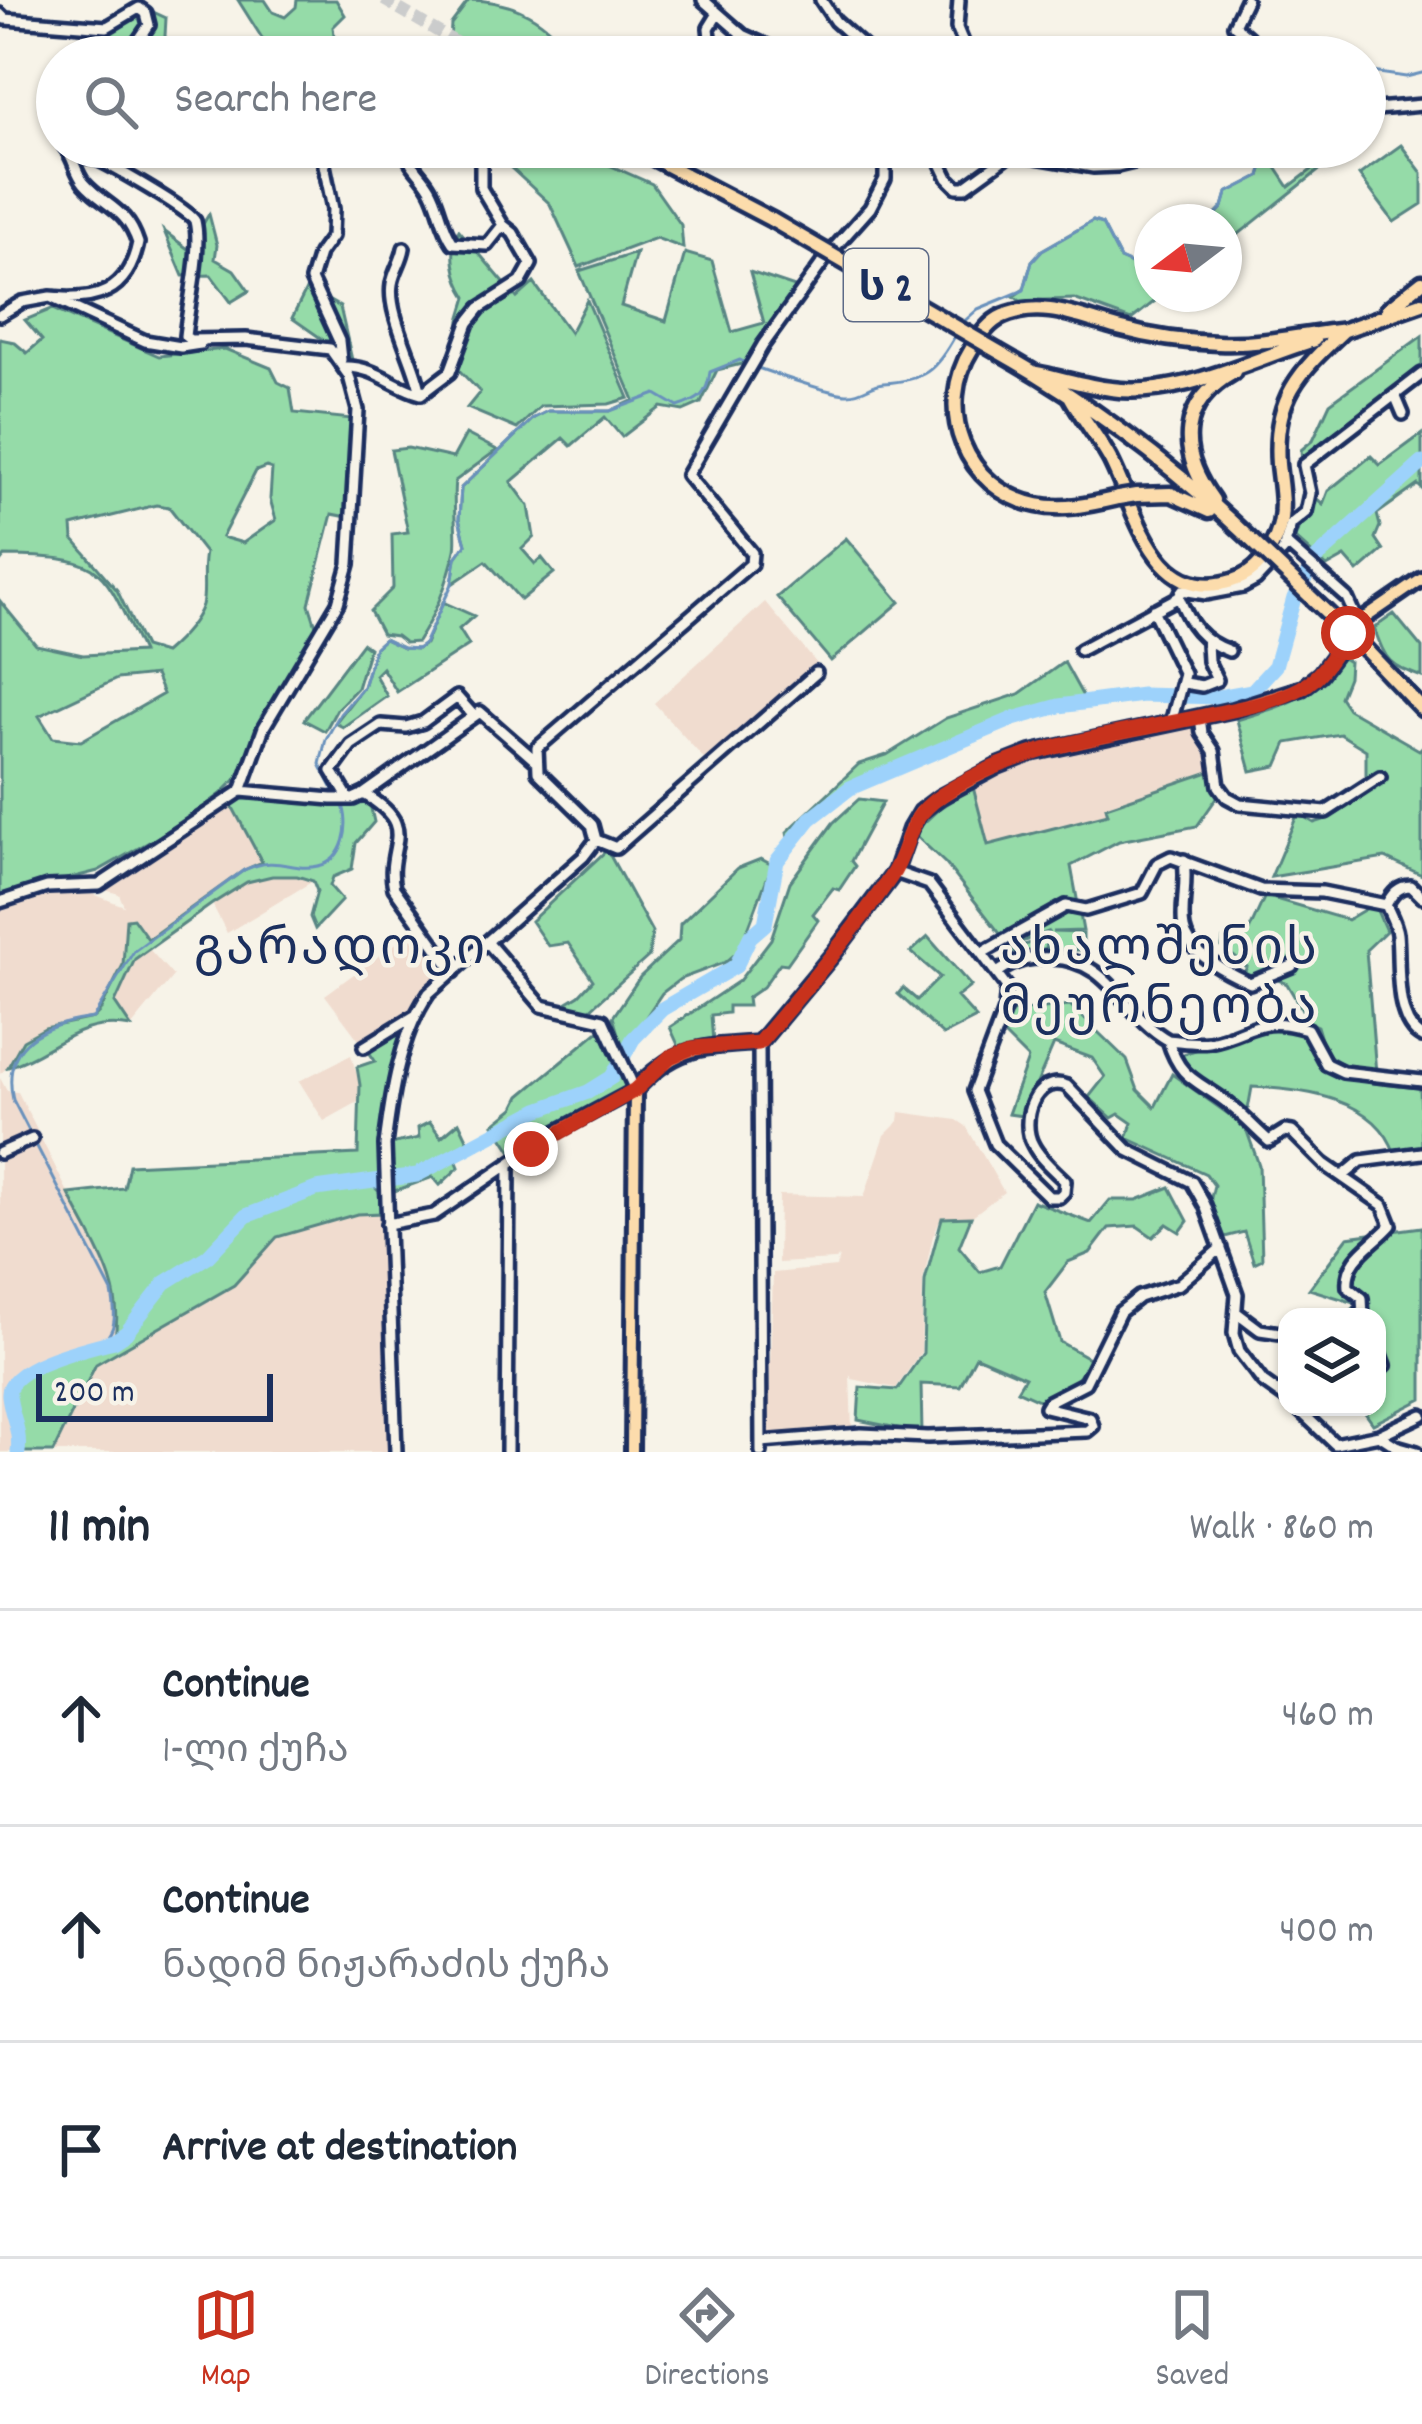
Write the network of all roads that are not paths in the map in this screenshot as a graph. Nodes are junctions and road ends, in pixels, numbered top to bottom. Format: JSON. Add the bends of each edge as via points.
{"nodes":[{"id":1,"x":703,"y":0,"type":"edge"},
{"id":2,"x":821,"y":0,"type":"edge"},
{"id":3,"x":958,"y":0,"type":"edge"},
{"id":4,"x":1246,"y":0,"type":"edge"},
{"id":5,"x":0,"y":14,"type":"edge"},
{"id":6,"x":717,"y":15,"type":"junction"},
{"id":7,"x":141,"y":36,"type":"edge"},
{"id":8,"x":711,"y":36,"type":"edge"},
{"id":9,"x":745,"y":36,"type":"edge"},
{"id":10,"x":852,"y":36,"type":"edge"},
{"id":11,"x":960,"y":36,"type":"edge"},
{"id":12,"x":1247,"y":36,"type":"edge"},
{"id":13,"x":1422,"y":105,"type":"edge"},
{"id":14,"x":1386,"y":108,"type":"edge"},
{"id":15,"x":75,"y":168,"type":"edge"},
{"id":16,"x":109,"y":168,"type":"edge"},
{"id":17,"x":325,"y":168,"type":"edge"},
{"id":18,"x":412,"y":168,"type":"edge"},
{"id":19,"x":482,"y":168,"type":"edge"},
{"id":20,"x":672,"y":168,"type":"edge"},
{"id":21,"x":885,"y":168,"type":"edge"},
{"id":22,"x":943,"y":168,"type":"edge"},
{"id":23,"x":991,"y":168,"type":"edge"},
{"id":24,"x":503,"y":225,"type":"junction"},
{"id":25,"x":404,"y":248,"type":"dead end"},
{"id":26,"x":1422,"y":282,"type":"edge"},
{"id":27,"x":50,"y":297,"type":"junction"},
{"id":28,"x":1422,"y":304,"type":"edge"},
{"id":29,"x":0,"y":315,"type":"edge"},
{"id":30,"x":1377,"y":317,"type":"junction"},
{"id":31,"x":1345,"y":330,"type":"junction"},
{"id":32,"x":217,"y":340,"type":"junction"},
{"id":33,"x":1255,"y":359,"type":"junction"},
{"id":34,"x":343,"y":364,"type":"junction"},
{"id":35,"x":1036,"y":373,"type":"junction"},
{"id":36,"x":1422,"y":374,"type":"edge"},
{"id":37,"x":421,"y":394,"type":"junction"},
{"id":38,"x":1395,"y":395,"type":"junction"},
{"id":39,"x":1070,"y":396,"type":"junction"},
{"id":40,"x":1403,"y":414,"type":"dead end"},
{"id":41,"x":1224,"y":515,"type":"junction"},
{"id":42,"x":1239,"y":529,"type":"junction"},
{"id":43,"x":1285,"y":543,"type":"junction"},
{"id":44,"x":1422,"y":579,"type":"edge"},
{"id":45,"x":1179,"y":597,"type":"junction"},
{"id":46,"x":1153,"y":610,"type":"junction"},
{"id":47,"x":1358,"y":623,"type":"junction"},
{"id":48,"x":1207,"y":643,"type":"junction"},
{"id":49,"x":1080,"y":650,"type":"dead end"},
{"id":50,"x":1229,"y":651,"type":"dead end"},
{"id":51,"x":816,"y":673,"type":"dead end"},
{"id":52,"x":1183,"y":685,"type":"junction"},
{"id":53,"x":1422,"y":709,"type":"edge"},
{"id":54,"x":473,"y":715,"type":"junction"},
{"id":55,"x":1173,"y":717,"type":"junction"},
{"id":56,"x":1200,"y":717,"type":"junction"},
{"id":57,"x":536,"y":761,"type":"junction"},
{"id":58,"x":1379,"y":777,"type":"dead end"},
{"id":59,"x":241,"y":791,"type":"junction"},
{"id":60,"x":364,"y":794,"type":"junction"},
{"id":61,"x":342,"y":799,"type":"junction"},
{"id":62,"x":596,"y":840,"type":"junction"},
{"id":63,"x":1184,"y":860,"type":"junction"},
{"id":64,"x":895,"y":872,"type":"junction"},
{"id":65,"x":1422,"y":897,"type":"edge"},
{"id":66,"x":0,"y":902,"type":"edge"},
{"id":67,"x":1386,"y":905,"type":"junction"},
{"id":68,"x":488,"y":943,"type":"junction"},
{"id":69,"x":982,"y":953,"type":"junction"},
{"id":70,"x":1292,"y":966,"type":"dead end"},
{"id":71,"x":454,"y":972,"type":"junction"},
{"id":72,"x":997,"y":973,"type":"junction"},
{"id":73,"x":416,"y":1015,"type":"junction"},
{"id":74,"x":1422,"y":1037,"type":"edge"},
{"id":75,"x":1168,"y":1040,"type":"junction"},
{"id":76,"x":759,"y":1043,"type":"junction"},
{"id":77,"x":364,"y":1047,"type":"dead end"},
{"id":78,"x":1420,"y":1083,"type":"edge"},
{"id":79,"x":633,"y":1084,"type":"junction"},
{"id":80,"x":32,"y":1139,"type":"dead end"},
{"id":81,"x":0,"y":1153,"type":"edge"},
{"id":82,"x":1422,"y":1153,"type":"edge"},
{"id":83,"x":508,"y":1166,"type":"junction"},
{"id":84,"x":1342,"y":1176,"type":"junction"},
{"id":85,"x":387,"y":1224,"type":"junction"},
{"id":86,"x":1221,"y":1248,"type":"junction"},
{"id":87,"x":1363,"y":1308,"type":"edge"},
{"id":88,"x":1236,"y":1312,"type":"junction"},
{"id":89,"x":1278,"y":1333,"type":"edge"},
{"id":90,"x":1278,"y":1393,"type":"edge"},
{"id":91,"x":1422,"y":1414,"type":"edge"},
{"id":92,"x":1305,"y":1416,"type":"edge"},
{"id":93,"x":1379,"y":1435,"type":"junction"},
{"id":94,"x":761,"y":1447,"type":"edge"},
{"id":95,"x":1419,"y":1451,"type":"edge"},
{"id":96,"x":396,"y":1452,"type":"edge"},
{"id":97,"x":507,"y":1452,"type":"edge"},
{"id":98,"x":632,"y":1452,"type":"edge"}],
"edges":[{"from":1,"to":6,"type":"street"},
{"from":2,"to":10,"type":"street"},
{"from":3,"to":11,"type":"street"},
{"from":4,"to":12,"type":"street","via":[[1234,25]]},
{"from":5,"to":7,"type":"street","via":[[107,27],[139,8],[149,25]]},
{"from":6,"to":8,"type":"street"},
{"from":6,"to":9,"type":"street"},
{"from":13,"to":14,"type":"street"},
{"from":15,"to":27,"type":"street","via":[[119,209],[138,243],[106,293]]},
{"from":16,"to":32,"type":"street","via":[[189,211],[195,247],[185,336]]},
{"from":17,"to":34,"type":"street","via":[[332,236],[311,280]]},
{"from":18,"to":24,"type":"street","via":[[434,193],[453,243],[487,245]]},
{"from":19,"to":24,"type":"street","via":[[482,188]]},
{"from":20,"to":35,"type":"highway","number":"ს 2","bridge":true},
{"from":21,"to":57,"type":"street","via":[[870,208],[755,357],[687,475],[752,553],[751,564],[556,729],[537,748]]},
{"from":22,"to":23,"type":"street","via":[[965,187]]},
{"from":24,"to":37,"type":"street","via":[[529,257],[528,271],[480,308],[450,372]]},
{"from":25,"to":37,"type":"street","via":[[392,304]]},
{"from":26,"to":30,"type":"highway"},
{"from":27,"to":29,"type":"street"},
{"from":27,"to":32,"type":"street","via":[[145,341],[181,347]]},
{"from":28,"to":30,"type":"highway"},
{"from":30,"to":31,"type":"highway"},
{"from":31,"to":33,"type":"highway"},
{"from":31,"to":39,"type":"highway","via":[[1304,368],[1282,410],[1281,522],[1273,548],[1226,583],[1181,578],[1163,566]]},
{"from":31,"to":42,"type":"highway","bridge":true,"via":[[1218,344],[1036,308],[999,317],[973,347],[954,390],[954,415],[975,469],[1002,491],[1036,506],[1136,495],[1187,499]]},
{"from":32,"to":34,"type":"street","via":[[330,349]]},
{"from":33,"to":35,"type":"highway","via":[[1136,390]]},
{"from":33,"to":41,"type":"highway","via":[[1201,397],[1187,434],[1191,462]]},
{"from":34,"to":37,"type":"street"},
{"from":34,"to":59,"type":"street","via":[[358,410],[349,564],[338,603],[264,727]]},
{"from":35,"to":39,"type":"highway","number":"ს 2"},
{"from":36,"to":38,"type":"street"},
{"from":38,"to":40,"type":"street"},
{"from":38,"to":43,"type":"street","via":[[1304,465],[1306,512]]},
{"from":39,"to":41,"type":"highway","number":"ს 2"},
{"from":41,"to":42,"type":"highway","number":"ს 2"},
{"from":42,"to":53,"type":"highway","number":"ს 2","bridge":true},
{"from":43,"to":45,"type":"street","via":[[1256,580],[1206,594],[1182,590]]},
{"from":43,"to":47,"type":"street","via":[[1347,598]]},
{"from":44,"to":47,"type":"main road"},
{"from":45,"to":46,"type":"street"},
{"from":45,"to":48,"type":"street"},
{"from":46,"to":49,"type":"street"},
{"from":46,"to":52,"type":"street","via":[[1181,662]]},
{"from":47,"to":56,"type":"main road","via":[[1302,688]]},
{"from":48,"to":50,"type":"street"},
{"from":48,"to":52,"type":"street","via":[[1217,680]]},
{"from":51,"to":62,"type":"street","via":[[616,848]]},
{"from":52,"to":55,"type":"street"},
{"from":54,"to":57,"type":"street","via":[[480,712]]},
{"from":54,"to":60,"type":"street"},
{"from":54,"to":61,"type":"street","via":[[457,697],[423,722],[381,725],[332,771]]},
{"from":55,"to":56,"type":"main road"},
{"from":55,"to":64,"type":"main road","via":[[1031,753],[967,780],[920,812]]},
{"from":56,"to":58,"type":"street","via":[[1219,786],[1240,804],[1326,812]]},
{"from":57,"to":62,"type":"street"},
{"from":59,"to":61,"type":"street"},
{"from":59,"to":66,"type":"street","via":[[99,885],[47,887]]},
{"from":60,"to":61,"type":"street"},
{"from":60,"to":71,"type":"street","via":[[397,827],[394,888]]},
{"from":62,"to":68,"type":"street"},
{"from":63,"to":67,"type":"street","via":[[1261,890]]},
{"from":63,"to":69,"type":"street","via":[[1161,860],[1142,893],[1086,910],[1066,906]]},
{"from":63,"to":70,"type":"street","via":[[1189,942],[1250,983]]},
{"from":64,"to":69,"type":"street","via":[[929,884]]},
{"from":64,"to":76,"type":"main road"},
{"from":65,"to":67,"type":"street","via":[[1405,886]]},
{"from":67,"to":74,"type":"street","via":[[1397,929],[1402,1007]]},
{"from":68,"to":71,"type":"street"},
{"from":68,"to":79,"type":"street","via":[[548,1010],[602,1020]]},
{"from":69,"to":72,"type":"street"},
{"from":71,"to":73,"type":"street"},
{"from":72,"to":75,"type":"street","via":[[1025,958],[1082,962]]},
{"from":72,"to":86,"type":"street","via":[[1008,997],[974,1091],[1005,1158],[1049,1197],[1064,1192],[1065,1180],[1034,1147],[1028,1126],[1042,1089],[1061,1083],[1128,1150],[1192,1182]]},
{"from":73,"to":77,"type":"street"},
{"from":73,"to":85,"type":"street","via":[[392,1097]]},
{"from":75,"to":78,"type":"street","via":[[1208,1042],[1284,1022],[1307,1029],[1326,1064],[1343,1072]]},
{"from":75,"to":84,"type":"street","via":[[1186,1078],[1268,1141],[1292,1132]]},
{"from":76,"to":79,"type":"main road","via":[[692,1048]]},
{"from":76,"to":94,"type":"street"},
{"from":79,"to":83,"type":"street"},
{"from":79,"to":98,"type":"main road"},
{"from":80,"to":81,"type":"street"},
{"from":82,"to":84,"type":"street","via":[[1360,1161]]},
{"from":83,"to":85,"type":"street","via":[[434,1215]]},
{"from":83,"to":97,"type":"street"},
{"from":84,"to":87,"type":"street","via":[[1383,1204],[1391,1225],[1347,1275]]},
{"from":85,"to":96,"type":"street"},
{"from":86,"to":88,"type":"street"},
{"from":86,"to":94,"type":"street","via":[[1179,1284],[1120,1312],[1085,1383],[1048,1402],[1090,1418],[1087,1431],[861,1434]]},
{"from":88,"to":89,"type":"street"},
{"from":88,"to":90,"type":"street","via":[[1239,1351]]},
{"from":91,"to":93,"type":"street"},
{"from":92,"to":93,"type":"street","via":[[1335,1444]]},
{"from":93,"to":95,"type":"street"}]}
